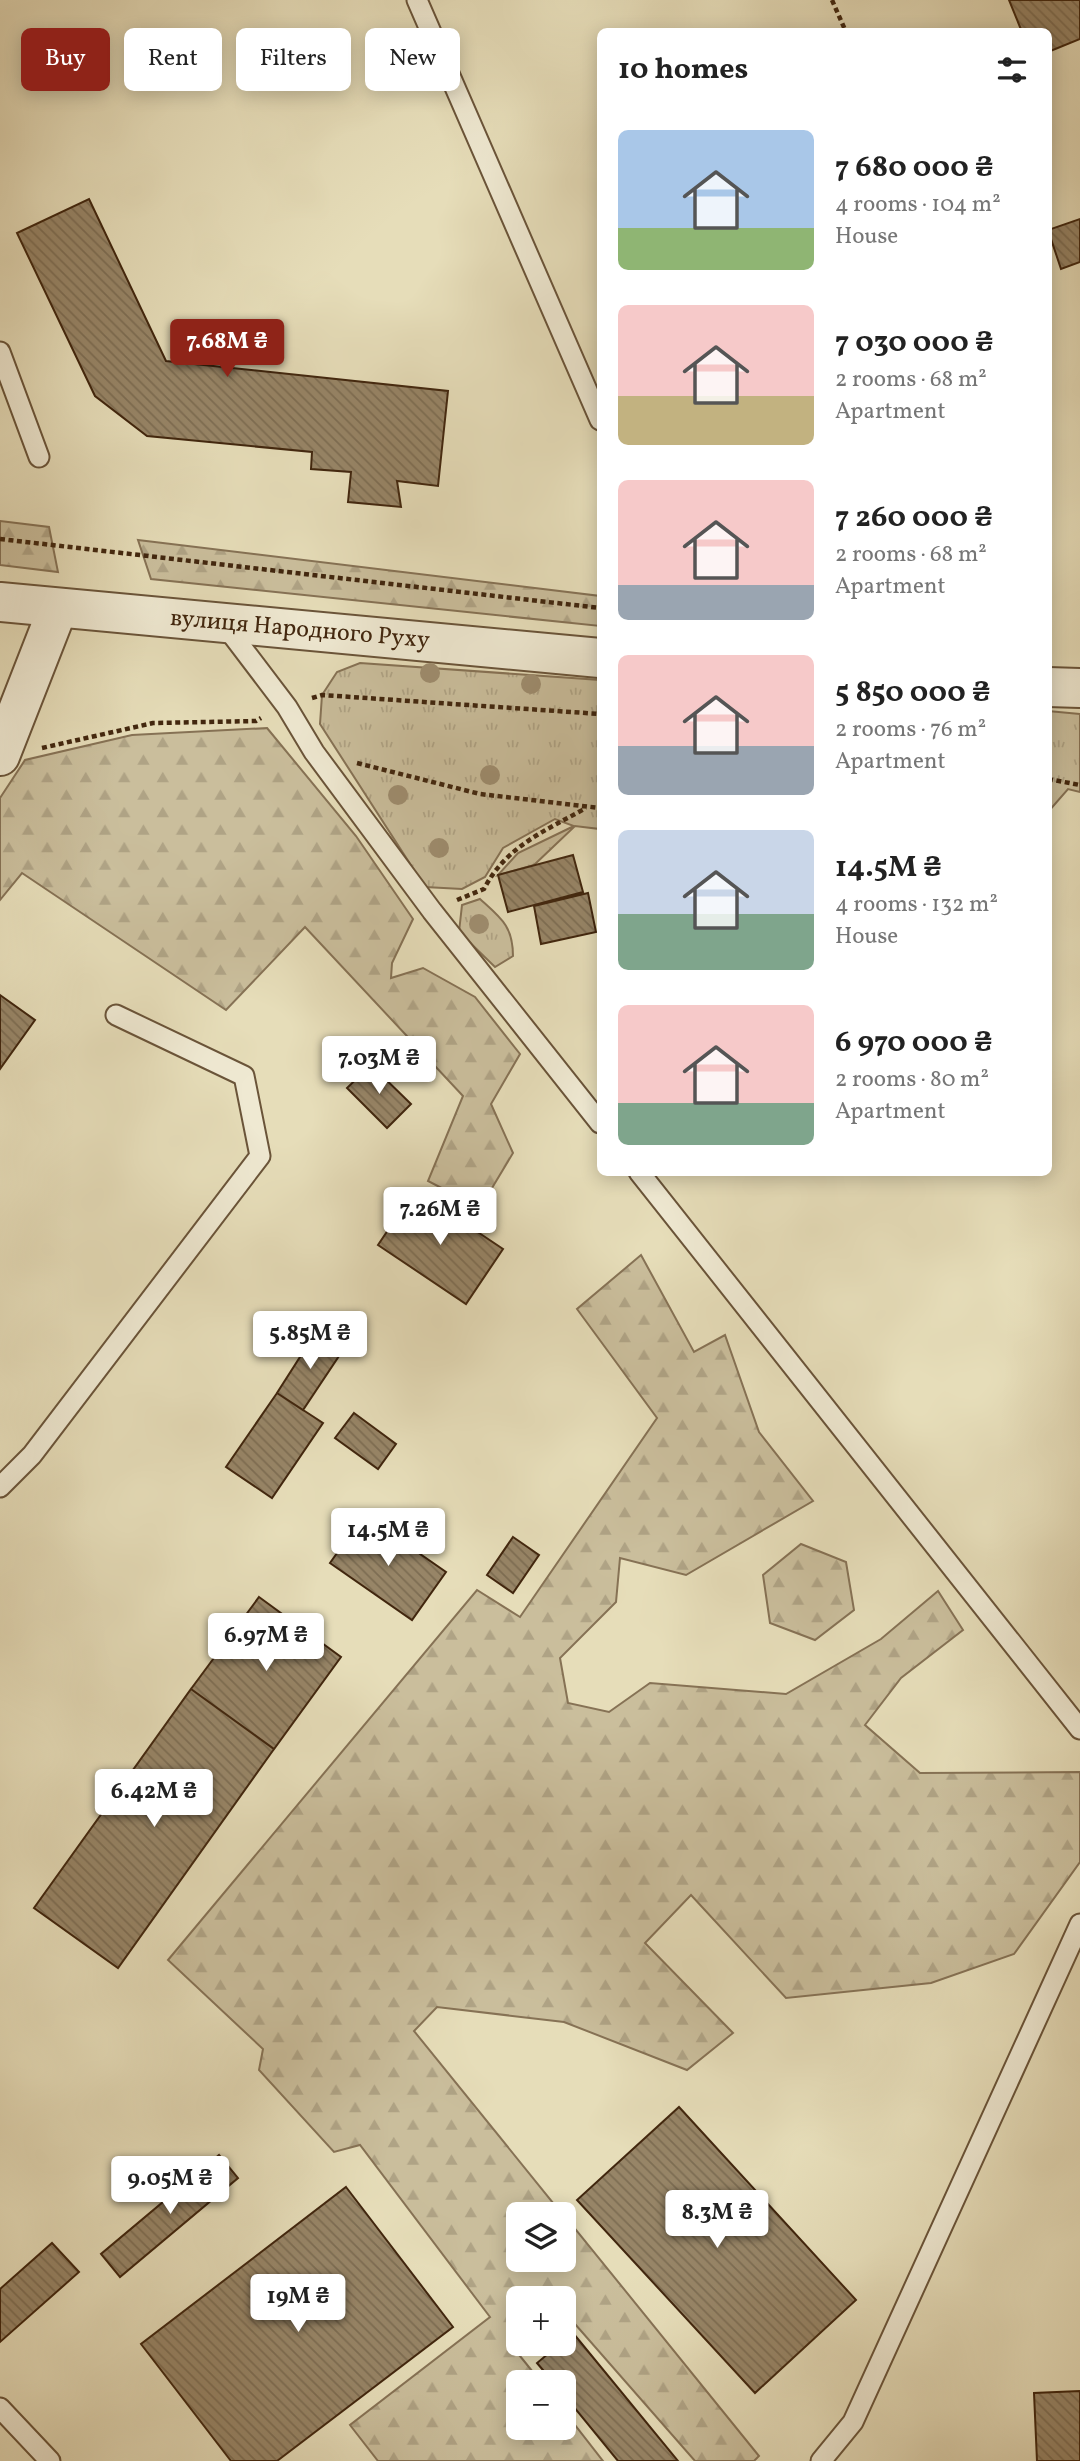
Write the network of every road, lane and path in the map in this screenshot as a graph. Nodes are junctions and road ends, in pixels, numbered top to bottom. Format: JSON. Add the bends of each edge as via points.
{"nodes":[{"id":1,"x":417,"y":0,"type":"edge"},
{"id":2,"x":832,"y":0,"type":"edge"},
{"id":3,"x":843,"y":28,"type":"edge"},
{"id":4,"x":0,"y":352,"type":"edge"},
{"id":5,"x":597,"y":413,"type":"edge"},
{"id":6,"x":39,"y":457,"type":"dead end"},
{"id":7,"x":0,"y":539,"type":"edge"},
{"id":8,"x":0,"y":602,"type":"edge"},
{"id":9,"x":58,"y":608,"type":"junction"},
{"id":10,"x":597,"y":608,"type":"edge"},
{"id":11,"x":223,"y":622,"type":"junction"},
{"id":12,"x":597,"y":658,"type":"edge"},
{"id":13,"x":1052,"y":687,"type":"edge"},
{"id":14,"x":1080,"y":688,"type":"edge"},
{"id":15,"x":287,"y":707,"type":"junction"},
{"id":16,"x":597,"y":714,"type":"edge"},
{"id":17,"x":314,"y":752,"type":"junction"},
{"id":18,"x":1,"y":755,"type":"edge"},
{"id":19,"x":1052,"y":780,"type":"edge"},
{"id":20,"x":1080,"y":785,"type":"edge"},
{"id":21,"x":587,"y":808,"type":"junction"},
{"id":22,"x":597,"y":808,"type":"edge"},
{"id":23,"x":432,"y":911,"type":"junction"},
{"id":24,"x":116,"y":1015,"type":"dead end"},
{"id":25,"x":597,"y":1120,"type":"edge"},
{"id":26,"x":642,"y":1176,"type":"edge"},
{"id":27,"x":0,"y":1487,"type":"edge"},
{"id":28,"x":1080,"y":1729,"type":"edge"},
{"id":29,"x":1080,"y":1924,"type":"edge"},
{"id":30,"x":0,"y":2408,"type":"edge"},
{"id":31,"x":50,"y":2461,"type":"edge"},
{"id":32,"x":821,"y":2461,"type":"edge"}],
"edges":[{"from":1,"to":5,"type":"lane"},
{"from":2,"to":3,"type":"path"},
{"from":4,"to":6,"type":"lane"},
{"from":7,"to":10,"type":"path"},
{"from":8,"to":9,"type":"street","name":"вулиця Народного Руху"},
{"from":9,"to":11,"type":"street","name":"вулиця Народного Руху"},
{"from":9,"to":18,"type":"street"},
{"from":11,"to":12,"type":"street","name":"вулиця Народного Руху"},
{"from":11,"to":15,"type":"lane"},
{"from":13,"to":14,"type":"street"},
{"from":15,"to":16,"type":"path","via":[[322,695]]},
{"from":15,"to":17,"type":"lane"},
{"from":15,"to":18,"type":"path","via":[[256,721],[153,723]]},
{"from":17,"to":21,"type":"path","via":[[480,794]]},
{"from":17,"to":23,"type":"lane"},
{"from":19,"to":20,"type":"path"},
{"from":21,"to":22,"type":"path"},
{"from":21,"to":23,"type":"path","via":[[514,849],[484,889]]},
{"from":23,"to":25,"type":"lane"},
{"from":24,"to":27,"type":"lane","via":[[244,1076],[260,1156],[32,1455]]},
{"from":26,"to":28,"type":"lane"},
{"from":29,"to":32,"type":"lane","via":[[853,2422]]},
{"from":30,"to":31,"type":"lane"}]}
